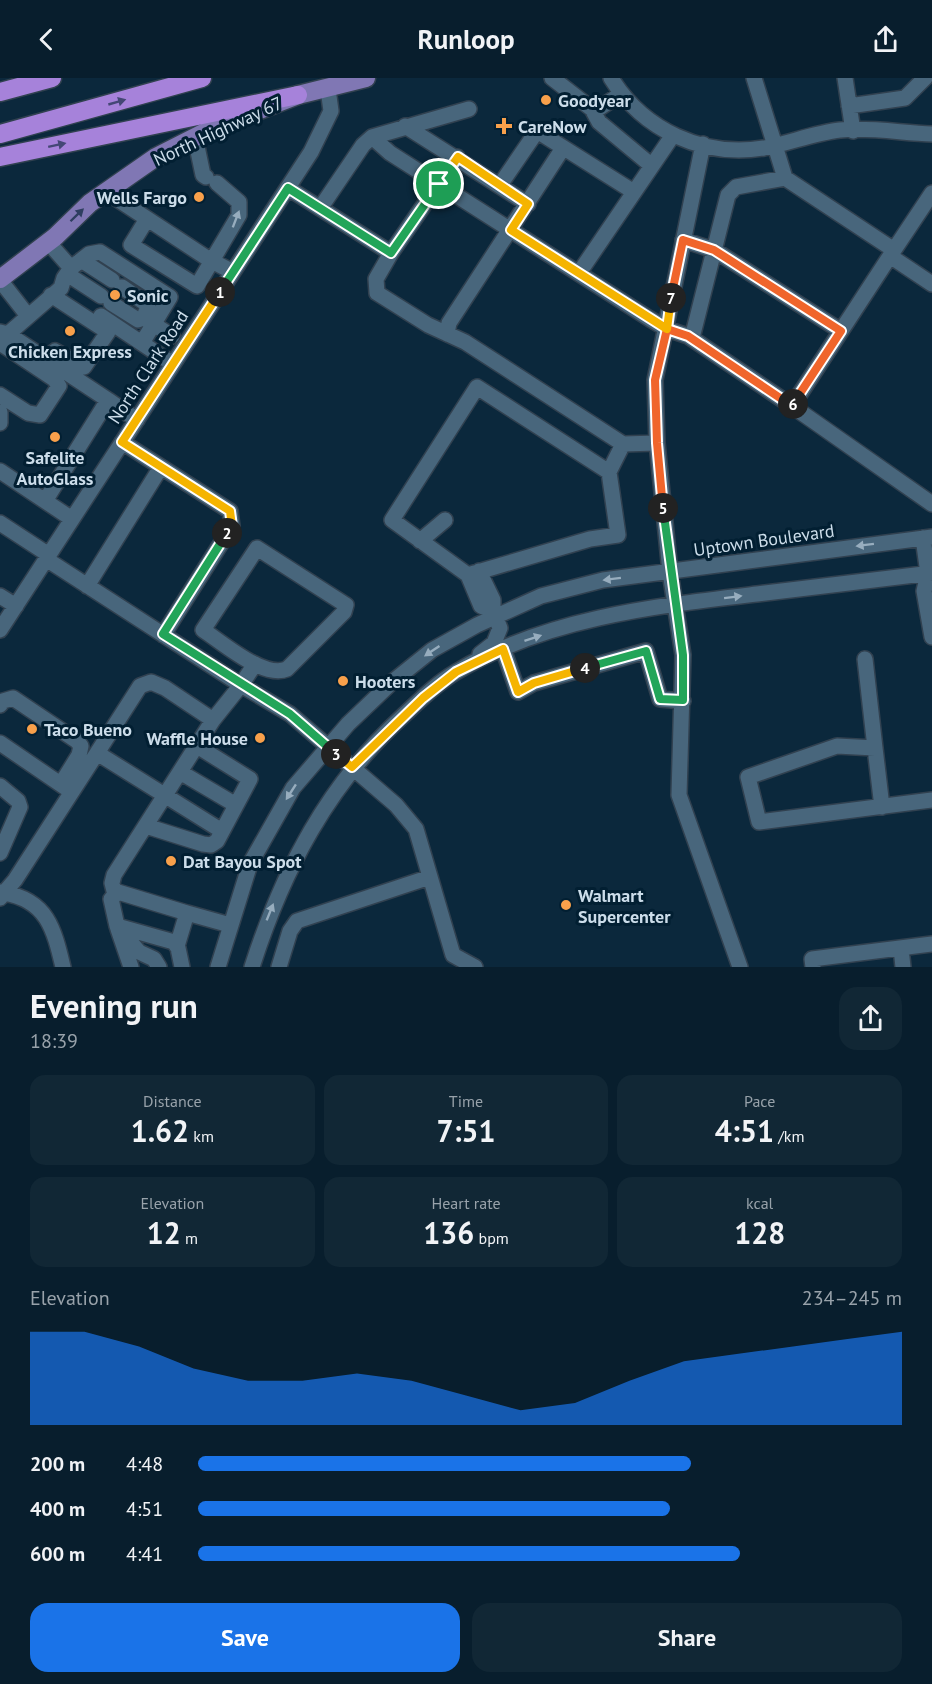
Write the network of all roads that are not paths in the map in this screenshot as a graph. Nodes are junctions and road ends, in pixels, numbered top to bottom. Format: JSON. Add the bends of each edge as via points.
{"nodes":[{"id":1,"x":20,"y":78,"type":"edge"},
{"id":2,"x":52,"y":78,"type":"edge"},
{"id":3,"x":202,"y":78,"type":"edge"},
{"id":4,"x":366,"y":78,"type":"edge"},
{"id":5,"x":552,"y":78,"type":"edge"},
{"id":6,"x":611,"y":78,"type":"edge"},
{"id":7,"x":754,"y":78,"type":"edge"},
{"id":8,"x":845,"y":78,"type":"edge"},
{"id":9,"x":925,"y":78,"type":"edge"},
{"id":10,"x":0,"y":86,"type":"edge"},
{"id":11,"x":328,"y":89,"type":"junction"},
{"id":12,"x":0,"y":92,"type":"edge"},
{"id":13,"x":298,"y":94,"type":"junction"},
{"id":14,"x":621,"y":94,"type":"junction"},
{"id":15,"x":849,"y":106,"type":"junction"},
{"id":16,"x":470,"y":109,"type":"dead end"},
{"id":17,"x":592,"y":109,"type":"junction"},
{"id":18,"x":405,"y":126,"type":"junction"},
{"id":19,"x":853,"y":131,"type":"junction"},
{"id":20,"x":0,"y":134,"type":"edge"},
{"id":21,"x":932,"y":134,"type":"edge"},
{"id":22,"x":673,"y":135,"type":"junction"},
{"id":23,"x":372,"y":137,"type":"junction"},
{"id":24,"x":195,"y":138,"type":"junction"},
{"id":25,"x":703,"y":144,"type":"junction"},
{"id":26,"x":773,"y":145,"type":"junction"},
{"id":27,"x":563,"y":148,"type":"junction"},
{"id":28,"x":0,"y":157,"type":"edge"},
{"id":29,"x":458,"y":157,"type":"junction"},
{"id":30,"x":652,"y":166,"type":"junction"},
{"id":31,"x":785,"y":178,"type":"junction"},
{"id":32,"x":439,"y":184,"type":"junction"},
{"id":33,"x":500,"y":185,"type":"junction"},
{"id":34,"x":288,"y":188,"type":"junction"},
{"id":35,"x":105,"y":191,"type":"junction"},
{"id":36,"x":634,"y":192,"type":"junction"},
{"id":37,"x":932,"y":193,"type":"edge"},
{"id":38,"x":528,"y":204,"type":"junction"},
{"id":39,"x":321,"y":207,"type":"junction"},
{"id":40,"x":147,"y":219,"type":"junction"},
{"id":41,"x":511,"y":230,"type":"junction"},
{"id":42,"x":683,"y":240,"type":"junction"},
{"id":43,"x":48,"y":242,"type":"junction"},
{"id":44,"x":714,"y":250,"type":"junction"},
{"id":45,"x":391,"y":253,"type":"junction"},
{"id":46,"x":892,"y":253,"type":"junction"},
{"id":47,"x":213,"y":260,"type":"junction"},
{"id":48,"x":233,"y":272,"type":"junction"},
{"id":49,"x":579,"y":273,"type":"junction"},
{"id":50,"x":0,"y":279,"type":"edge"},
{"id":51,"x":65,"y":281,"type":"junction"},
{"id":52,"x":932,"y":284,"type":"edge"},
{"id":53,"x":28,"y":316,"type":"junction"},
{"id":54,"x":149,"y":321,"type":"junction"},
{"id":55,"x":667,"y":329,"type":"junction"},
{"id":56,"x":841,"y":331,"type":"junction"},
{"id":57,"x":447,"y":333,"type":"junction"},
{"id":58,"x":3,"y":336,"type":"edge"},
{"id":59,"x":172,"y":336,"type":"dead end"},
{"id":60,"x":692,"y":338,"type":"junction"},
{"id":61,"x":142,"y":343,"type":"junction"},
{"id":62,"x":46,"y":359,"type":"junction"},
{"id":63,"x":173,"y":364,"type":"junction"},
{"id":64,"x":0,"y":395,"type":"edge"},
{"id":65,"x":108,"y":400,"type":"junction"},
{"id":66,"x":792,"y":406,"type":"junction"},
{"id":67,"x":0,"y":412,"type":"edge"},
{"id":68,"x":137,"y":420,"type":"junction"},
{"id":69,"x":0,"y":423,"type":"edge"},
{"id":70,"x":122,"y":442,"type":"junction"},
{"id":71,"x":657,"y":443,"type":"junction"},
{"id":72,"x":623,"y":444,"type":"junction"},
{"id":73,"x":161,"y":467,"type":"junction"},
{"id":74,"x":0,"y":471,"type":"edge"},
{"id":75,"x":609,"y":472,"type":"junction"},
{"id":76,"x":45,"y":501,"type":"junction"},
{"id":77,"x":932,"y":504,"type":"edge"},
{"id":78,"x":72,"y":519,"type":"junction"},
{"id":79,"x":445,"y":520,"type":"dead end"},
{"id":80,"x":0,"y":523,"type":"edge"},
{"id":81,"x":928,"y":537,"type":"edge"},
{"id":82,"x":420,"y":541,"type":"junction"},
{"id":83,"x":48,"y":557,"type":"junction"},
{"id":84,"x":670,"y":572,"type":"junction"},
{"id":85,"x":474,"y":573,"type":"junction"},
{"id":86,"x":930,"y":576,"type":"edge"},
{"id":87,"x":87,"y":586,"type":"junction"},
{"id":88,"x":0,"y":596,"type":"edge"},
{"id":89,"x":675,"y":604,"type":"junction"},
{"id":90,"x":16,"y":606,"type":"junction"},
{"id":91,"x":494,"y":614,"type":"junction"},
{"id":92,"x":0,"y":630,"type":"edge"},
{"id":93,"x":163,"y":634,"type":"junction"},
{"id":94,"x":932,"y":637,"type":"edge"},
{"id":95,"x":503,"y":649,"type":"junction"},
{"id":96,"x":865,"y":658,"type":"dead end"},
{"id":97,"x":255,"y":664,"type":"junction"},
{"id":98,"x":456,"y":672,"type":"junction"},
{"id":99,"x":241,"y":685,"type":"junction"},
{"id":100,"x":683,"y":700,"type":"junction"},
{"id":101,"x":0,"y":705,"type":"edge"},
{"id":102,"x":213,"y":720,"type":"junction"},
{"id":103,"x":0,"y":743,"type":"edge"},
{"id":104,"x":197,"y":746,"type":"junction"},
{"id":105,"x":327,"y":746,"type":"junction"},
{"id":106,"x":875,"y":748,"type":"junction"},
{"id":107,"x":97,"y":753,"type":"junction"},
{"id":108,"x":352,"y":767,"type":"junction"},
{"id":109,"x":180,"y":772,"type":"junction"},
{"id":110,"x":0,"y":786,"type":"edge"},
{"id":111,"x":67,"y":788,"type":"junction"},
{"id":112,"x":165,"y":796,"type":"junction"},
{"id":113,"x":932,"y":800,"type":"edge"},
{"id":114,"x":236,"y":805,"type":"junction"},
{"id":115,"x":882,"y":807,"type":"junction"},
{"id":116,"x":146,"y":826,"type":"junction"},
{"id":117,"x":222,"y":831,"type":"junction"},
{"id":118,"x":0,"y":853,"type":"edge"},
{"id":119,"x":430,"y":877,"type":"junction"},
{"id":120,"x":1,"y":894,"type":"edge"},
{"id":121,"x":115,"y":895,"type":"junction"},
{"id":122,"x":188,"y":914,"type":"junction"},
{"id":123,"x":230,"y":925,"type":"junction"},
{"id":124,"x":117,"y":926,"type":"junction"},
{"id":125,"x":932,"y":944,"type":"edge"},
{"id":126,"x":177,"y":946,"type":"junction"},
{"id":127,"x":901,"y":948,"type":"junction"},
{"id":128,"x":63,"y":967,"type":"edge"},
{"id":129,"x":131,"y":967,"type":"edge"},
{"id":130,"x":159,"y":967,"type":"edge"},
{"id":131,"x":182,"y":967,"type":"edge"},
{"id":132,"x":218,"y":967,"type":"edge"},
{"id":133,"x":252,"y":967,"type":"edge"},
{"id":134,"x":279,"y":967,"type":"edge"},
{"id":135,"x":475,"y":967,"type":"edge"},
{"id":136,"x":740,"y":967,"type":"edge"},
{"id":137,"x":813,"y":967,"type":"edge"},
{"id":138,"x":903,"y":967,"type":"edge"}],
"edges":[{"from":1,"to":10,"type":"highway"},
{"from":2,"to":12,"type":"highway"},
{"from":20,"to":3,"type":"highway","one_way":true},
{"from":4,"to":11,"type":"main road","name":"North Highway 67"},
{"from":5,"to":17,"type":"street"},
{"from":6,"to":14,"type":"street"},
{"from":7,"to":26,"type":"street"},
{"from":8,"to":15,"type":"street"},
{"from":9,"to":15,"type":"street","via":[[905,98]]},
{"from":11,"to":13,"type":"main road","name":"North Highway 67"},
{"from":11,"to":34,"type":"street","name":"North Clark Road","via":[[331,111]]},
{"from":13,"to":24,"type":"main road","name":"North Highway 67"},
{"from":28,"to":13,"type":"highway","one_way":true},
{"from":14,"to":17,"type":"street"},
{"from":14,"to":22,"type":"street","via":[[652,125]]},
{"from":15,"to":19,"type":"street"},
{"from":16,"to":18,"type":"street"},
{"from":17,"to":30,"type":"street","via":[[599,122]]},
{"from":18,"to":23,"type":"street"},
{"from":18,"to":29,"type":"street"},
{"from":19,"to":21,"type":"street"},
{"from":19,"to":26,"type":"street","via":[[841,130]]},
{"from":22,"to":25,"type":"street"},
{"from":22,"to":30,"type":"street"},
{"from":23,"to":32,"type":"street"},
{"from":23,"to":39,"type":"street"},
{"from":24,"to":35,"type":"main road","name":"North Highway 67","via":[[156,157]]},
{"from":47,"to":24,"type":"street","one_way":true,"via":[[239,215],[239,202],[203,175]]},
{"from":25,"to":26,"type":"street","via":[[719,148]]},
{"from":25,"to":42,"type":"street"},
{"from":26,"to":31,"type":"street"},
{"from":27,"to":33,"type":"street","via":[[537,131]]},
{"from":27,"to":36,"type":"street"},
{"from":27,"to":38,"type":"street"},
{"from":29,"to":32,"type":"street"},
{"from":29,"to":33,"type":"street"},
{"from":30,"to":36,"type":"street"},
{"from":31,"to":44,"type":"street","via":[[731,190]]},
{"from":31,"to":46,"type":"street"},
{"from":32,"to":41,"type":"street"},
{"from":32,"to":45,"type":"street"},
{"from":33,"to":38,"type":"street"},
{"from":34,"to":39,"type":"street"},
{"from":34,"to":48,"type":"street","name":"North Clark Road"},
{"from":35,"to":40,"type":"street"},
{"from":43,"to":35,"type":"main road","name":"North Highway 67","one_way":true},
{"from":36,"to":49,"type":"street"},
{"from":37,"to":46,"type":"street"},
{"from":38,"to":41,"type":"street"},
{"from":39,"to":45,"type":"street"},
{"from":40,"to":47,"type":"street"},
{"from":40,"to":47,"type":"street","via":[[131,245],[197,286]]},
{"from":41,"to":49,"type":"street"},
{"from":41,"to":57,"type":"street"},
{"from":42,"to":44,"type":"street"},
{"from":42,"to":55,"type":"street"},
{"from":43,"to":50,"type":"main road","name":"North Highway 67"},
{"from":43,"to":51,"type":"street"},
{"from":44,"to":56,"type":"street"},
{"from":44,"to":60,"type":"street"},
{"from":45,"to":57,"type":"street","via":[[376,279],[377,292]]},
{"from":46,"to":52,"type":"street"},
{"from":46,"to":56,"type":"street"},
{"from":47,"to":48,"type":"street"},
{"from":48,"to":63,"type":"street","name":"North Clark Road"},
{"from":49,"to":55,"type":"street"},
{"from":50,"to":53,"type":"street"},
{"from":51,"to":53,"type":"street"},
{"from":51,"to":54,"type":"street","via":[[138,320]]},
{"from":51,"to":54,"type":"street","via":[[117,284],[148,305]]},
{"from":51,"to":54,"type":"street","via":[[94,251],[100,252],[170,297]]},
{"from":51,"to":61,"type":"street"},
{"from":51,"to":62,"type":"street","via":[[108,332],[84,367],[55,351]]},
{"from":53,"to":58,"type":"street"},
{"from":54,"to":59,"type":"street"},
{"from":54,"to":61,"type":"street"},
{"from":55,"to":60,"type":"street"},
{"from":55,"to":71,"type":"street","via":[[655,380]]},
{"from":56,"to":66,"type":"street"},
{"from":57,"to":72,"type":"street"},
{"from":58,"to":62,"type":"street"},
{"from":58,"to":64,"type":"street","via":[[59,386],[40,415],[28,414]]},
{"from":60,"to":66,"type":"street"},
{"from":61,"to":63,"type":"street"},
{"from":62,"to":65,"type":"street"},
{"from":63,"to":68,"type":"street","name":"North Clark Road"},
{"from":65,"to":68,"type":"street"},
{"from":65,"to":76,"type":"street"},
{"from":66,"to":77,"type":"street"},
{"from":67,"to":69,"type":"street"},
{"from":68,"to":70,"type":"street","name":"North Clark Road"},
{"from":70,"to":73,"type":"street"},
{"from":70,"to":78,"type":"street","name":"North Clark Road"},
{"from":71,"to":72,"type":"street"},
{"from":71,"to":84,"type":"street"},
{"from":72,"to":75,"type":"street"},
{"from":73,"to":87,"type":"street"},
{"from":73,"to":93,"type":"street","via":[[230,511],[232,526]]},
{"from":74,"to":76,"type":"street"},
{"from":75,"to":82,"type":"street","via":[[477,387],[392,520]]},
{"from":75,"to":85,"type":"street","via":[[618,535],[590,539]]},
{"from":76,"to":78,"type":"street"},
{"from":78,"to":83,"type":"street","name":"North Clark Road"},
{"from":79,"to":82,"type":"street"},
{"from":80,"to":83,"type":"street"},
{"from":81,"to":84,"type":"street","name":"Uptown Boulevard","one_way":true},
{"from":81,"to":86,"type":"street"},
{"from":82,"to":85,"type":"street"},
{"from":83,"to":87,"type":"street"},
{"from":83,"to":90,"type":"street","name":"North Clark Road"},
{"from":84,"to":89,"type":"street"},
{"from":84,"to":91,"type":"street","name":"Uptown Boulevard","one_way":true,"via":[[603,580]]},
{"from":85,"to":91,"type":"street","via":[[481,606]]},
{"from":89,"to":86,"type":"street","one_way":true},
{"from":86,"to":94,"type":"street","via":[[924,591]]},
{"from":87,"to":93,"type":"street"},
{"from":88,"to":90,"type":"street"},
{"from":95,"to":89,"type":"street","one_way":true,"via":[[576,623]]},
{"from":89,"to":100,"type":"street","via":[[683,655]]},
{"from":90,"to":92,"type":"street","name":"North Clark Road"},
{"from":91,"to":98,"type":"street","via":[[500,628],[494,643]]},
{"from":91,"to":105,"type":"street","name":"Uptown Boulevard","one_way":true,"via":[[432,650],[391,683]]},
{"from":93,"to":99,"type":"street"},
{"from":95,"to":98,"type":"street"},
{"from":95,"to":100,"type":"street","via":[[518,692],[534,683],[646,651],[660,699]]},
{"from":96,"to":106,"type":"street"},
{"from":97,"to":97,"type":"street","via":[[278,673],[287,669],[344,612],[346,605],[257,548],[203,630]]},
{"from":97,"to":99,"type":"street"},
{"from":98,"to":108,"type":"street","via":[[390,727]]},
{"from":99,"to":102,"type":"street"},
{"from":99,"to":105,"type":"street","via":[[290,714]]},
{"from":100,"to":136,"type":"street","via":[[679,795]]},
{"from":101,"to":111,"type":"street","via":[[13,698],[77,741],[81,746]]},
{"from":102,"to":104,"type":"street"},
{"from":102,"to":107,"type":"street","via":[[151,682],[140,686]]},
{"from":103,"to":111,"type":"street"},
{"from":104,"to":109,"type":"street"},
{"from":104,"to":114,"type":"street","via":[[250,779]]},
{"from":105,"to":108,"type":"street"},
{"from":105,"to":123,"type":"street","name":"Uptown Boulevard","one_way":true,"via":[[276,815],[250,864]]},
{"from":106,"to":115,"type":"street"},
{"from":106,"to":115,"type":"street","via":[[837,746],[748,777],[759,822]]},
{"from":107,"to":111,"type":"street"},
{"from":107,"to":112,"type":"street"},
{"from":108,"to":119,"type":"street","via":[[396,805],[416,829]]},
{"from":133,"to":108,"type":"street","one_way":true,"via":[[269,913],[293,862]]},
{"from":109,"to":112,"type":"street"},
{"from":109,"to":114,"type":"street"},
{"from":110,"to":118,"type":"street","via":[[20,807]]},
{"from":111,"to":120,"type":"street"},
{"from":112,"to":116,"type":"street"},
{"from":112,"to":117,"type":"street"},
{"from":113,"to":115,"type":"street"},
{"from":114,"to":117,"type":"street"},
{"from":116,"to":117,"type":"street","via":[[210,845]]},
{"from":116,"to":121,"type":"street","via":[[114,875]]},
{"from":119,"to":134,"type":"street","via":[[297,921]]},
{"from":119,"to":135,"type":"street","via":[[453,955]]},
{"from":120,"to":128,"type":"street","via":[[21,896],[35,905],[55,930]]},
{"from":121,"to":122,"type":"street","via":[[118,892]]},
{"from":121,"to":124,"type":"street","via":[[111,899]]},
{"from":122,"to":123,"type":"street"},
{"from":122,"to":126,"type":"street"},
{"from":123,"to":132,"type":"street","name":"Uptown Boulevard"},
{"from":124,"to":126,"type":"street"},
{"from":124,"to":129,"type":"street"},
{"from":124,"to":130,"type":"street","via":[[139,952],[154,959]]},
{"from":125,"to":127,"type":"street"},
{"from":126,"to":131,"type":"street"},
{"from":127,"to":137,"type":"street","via":[[812,959]]},
{"from":127,"to":138,"type":"street"}]}
